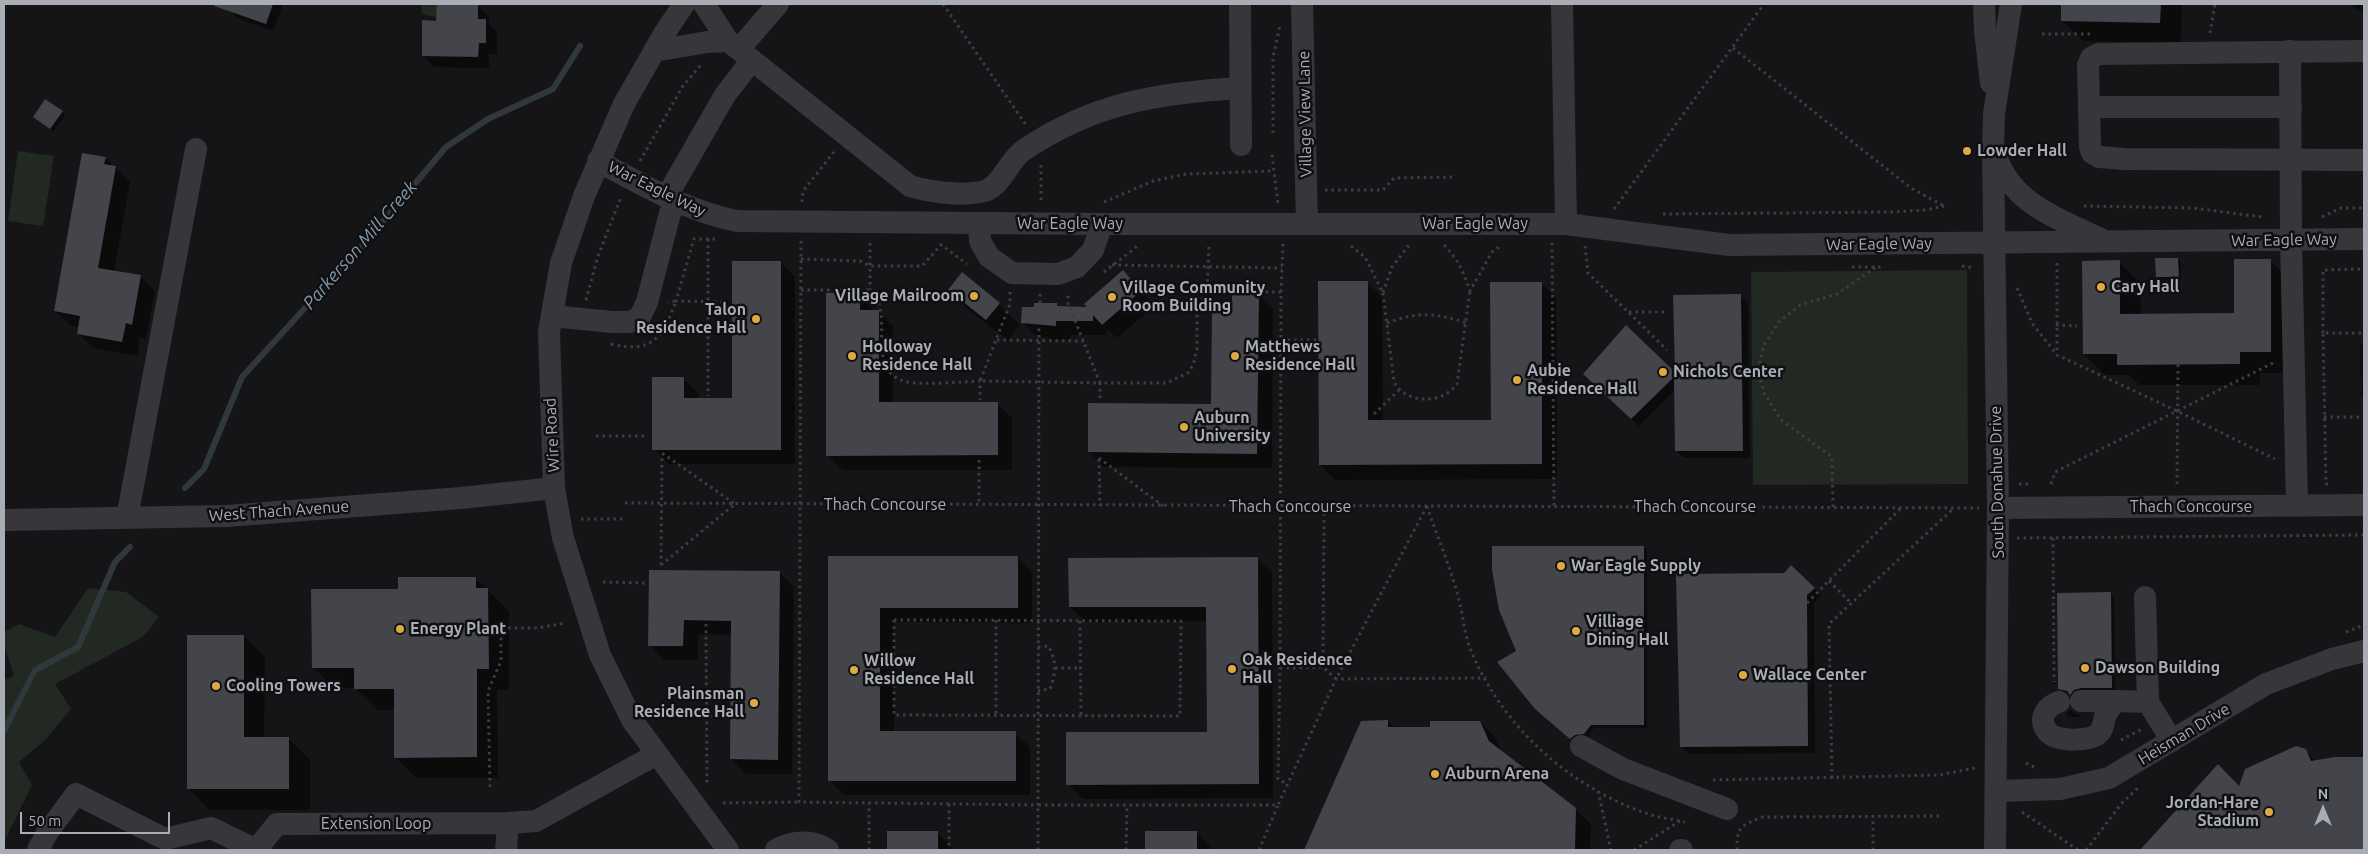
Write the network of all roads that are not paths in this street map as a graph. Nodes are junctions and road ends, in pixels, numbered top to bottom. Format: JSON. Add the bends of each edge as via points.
{"nodes":[{"id":1,"x":684,"y":4,"type":"edge"},
{"id":2,"x":704,"y":4,"type":"edge"},
{"id":3,"x":778,"y":4,"type":"edge"},
{"id":4,"x":1240,"y":4,"type":"edge"},
{"id":5,"x":1302,"y":4,"type":"edge"},
{"id":6,"x":1562,"y":4,"type":"edge"},
{"id":7,"x":1984,"y":4,"type":"edge"},
{"id":8,"x":2011,"y":4,"type":"edge"},
{"id":9,"x":740,"y":50,"type":"junction"},
{"id":10,"x":2290,"y":51,"type":"junction"},
{"id":11,"x":2364,"y":51,"type":"edge"},
{"id":12,"x":654,"y":52,"type":"junction"},
{"id":13,"x":1240,"y":88,"type":"junction"},
{"id":14,"x":2089,"y":107,"type":"junction"},
{"id":15,"x":2291,"y":107,"type":"junction"},
{"id":16,"x":1994,"y":114,"type":"junction"},
{"id":17,"x":1241,"y":145,"type":"dead end"},
{"id":18,"x":196,"y":149,"type":"dead end"},
{"id":19,"x":1993,"y":149,"type":"junction"},
{"id":20,"x":2292,"y":160,"type":"junction"},
{"id":21,"x":2364,"y":160,"type":"edge"},
{"id":22,"x":598,"y":161,"type":"junction"},
{"id":23,"x":672,"y":199,"type":"junction"},
{"id":24,"x":1100,"y":215,"type":"junction"},
{"id":25,"x":979,"y":223,"type":"junction"},
{"id":26,"x":1307,"y":224,"type":"junction"},
{"id":27,"x":1566,"y":224,"type":"junction"},
{"id":28,"x":2364,"y":239,"type":"edge"},
{"id":29,"x":2291,"y":240,"type":"junction"},
{"id":30,"x":2106,"y":241,"type":"junction"},
{"id":31,"x":1994,"y":243,"type":"junction"},
{"id":32,"x":552,"y":316,"type":"junction"},
{"id":33,"x":554,"y":488,"type":"junction"},
{"id":34,"x":2364,"y":505,"type":"edge"},
{"id":35,"x":2297,"y":506,"type":"junction"},
{"id":36,"x":2008,"y":508,"type":"junction"},
{"id":37,"x":127,"y":518,"type":"junction"},
{"id":38,"x":4,"y":520,"type":"edge"},
{"id":39,"x":2145,"y":597,"type":"dead end"},
{"id":40,"x":2364,"y":652,"type":"edge"},
{"id":41,"x":2117,"y":701,"type":"junction"},
{"id":42,"x":2148,"y":702,"type":"junction"},
{"id":43,"x":2172,"y":741,"type":"junction"},
{"id":44,"x":1581,"y":746,"type":"dead end"},
{"id":45,"x":657,"y":754,"type":"junction"},
{"id":46,"x":1997,"y":791,"type":"junction"},
{"id":47,"x":1727,"y":809,"type":"dead end"},
{"id":48,"x":508,"y":823,"type":"junction"},
{"id":49,"x":38,"y":850,"type":"edge"},
{"id":50,"x":256,"y":850,"type":"edge"},
{"id":51,"x":506,"y":850,"type":"edge"},
{"id":52,"x":728,"y":850,"type":"edge"},
{"id":53,"x":776,"y":850,"type":"edge"},
{"id":54,"x":828,"y":850,"type":"edge"},
{"id":55,"x":1995,"y":850,"type":"edge"}],
"edges":[{"from":1,"to":12,"type":"street","name":"Wire Road"},
{"from":2,"to":9,"type":"street"},
{"from":3,"to":9,"type":"street"},
{"from":4,"to":13,"type":"street"},
{"from":5,"to":26,"type":"street","name":"Village View Lane"},
{"from":6,"to":27,"type":"street"},
{"from":7,"to":16,"type":"street","name":"South Donahue Drive"},
{"from":8,"to":16,"type":"street","name":"South Donahue Drive"},
{"from":9,"to":12,"type":"street","via":[[707,42]]},
{"from":9,"to":13,"type":"street","via":[[910,186],[928,192],[983,192],[996,183],[1022,151],[1063,127],[1106,108],[1154,96]]},
{"from":9,"to":23,"type":"street","via":[[725,95]]},
{"from":10,"to":11,"type":"street"},
{"from":10,"to":14,"type":"street","via":[[2098,54],[2088,65]]},
{"from":10,"to":15,"type":"street"},
{"from":12,"to":22,"type":"street","name":"Wire Road","via":[[624,104]]},
{"from":13,"to":17,"type":"street"},
{"from":14,"to":15,"type":"street"},
{"from":14,"to":20,"type":"street","via":[[2090,147],[2099,157]]},
{"from":15,"to":20,"type":"street"},
{"from":16,"to":19,"type":"street","name":"South Donahue Drive"},
{"from":18,"to":37,"type":"street"},
{"from":19,"to":30,"type":"street","via":[[2005,176],[2027,200],[2050,216]]},
{"from":19,"to":31,"type":"street","name":"South Donahue Drive"},
{"from":20,"to":21,"type":"street"},
{"from":20,"to":29,"type":"street"},
{"from":22,"to":23,"type":"street","name":"War Eagle Way"},
{"from":22,"to":32,"type":"street","name":"Wire Road","via":[[561,263]]},
{"from":23,"to":25,"type":"street","name":"War Eagle Way","via":[[711,216],[738,221]]},
{"from":23,"to":32,"type":"street","via":[[647,302],[640,317],[630,322]]},
{"from":24,"to":25,"type":"street","name":"War Eagle Way"},
{"from":24,"to":25,"type":"street","via":[[1093,250],[1077,267],[1058,274],[1012,273],[989,257],[980,241]]},
{"from":24,"to":26,"type":"street","name":"War Eagle Way"},
{"from":26,"to":27,"type":"street","name":"War Eagle Way"},
{"from":27,"to":31,"type":"street","name":"War Eagle Way","via":[[1729,245]]},
{"from":28,"to":29,"type":"street","name":"War Eagle Way"},
{"from":29,"to":30,"type":"street","name":"War Eagle Way"},
{"from":29,"to":35,"type":"street"},
{"from":30,"to":31,"type":"street","name":"War Eagle Way"},
{"from":31,"to":36,"type":"street","name":"South Donahue Drive"},
{"from":32,"to":33,"type":"street","name":"Wire Road","via":[[549,332]]},
{"from":33,"to":37,"type":"street","name":"West Thach Avenue","via":[[226,516]]},
{"from":33,"to":45,"type":"street","name":"Wire Road","via":[[563,538],[600,655],[632,720]]},
{"from":34,"to":35,"type":"street","name":"Thach Concourse"},
{"from":35,"to":36,"type":"street","name":"Thach Concourse"},
{"from":36,"to":46,"type":"street","name":"South Donahue Drive"},
{"from":37,"to":38,"type":"street","name":"West Thach Avenue"},
{"from":39,"to":42,"type":"street"},
{"from":40,"to":43,"type":"street","name":"Heisman Drive","via":[[2332,659],[2266,684]]},
{"from":41,"to":41,"type":"street","via":[[2064,695],[2043,713],[2043,724],[2050,734],[2060,739],[2092,738],[2100,733],[2109,709]]},
{"from":41,"to":42,"type":"street"},
{"from":42,"to":43,"type":"street"},
{"from":43,"to":46,"type":"street","name":"Heisman Drive","via":[[2109,778],[2060,789]]},
{"from":44,"to":47,"type":"street","via":[[1623,769]]},
{"from":45,"to":48,"type":"street","name":"Extension Loop","via":[[536,821]]},
{"from":45,"to":52,"type":"street","name":"Wire Road"},
{"from":46,"to":55,"type":"street","name":"South Donahue Drive"},
{"from":48,"to":50,"type":"street","name":"Extension Loop","via":[[278,824]]},
{"from":48,"to":51,"type":"street"},
{"from":49,"to":50,"type":"street","name":"Extension Loop","via":[[46,833],[76,794],[165,839],[211,828]]},
{"from":53,"to":54,"type":"street","via":[[796,843]]}]}
